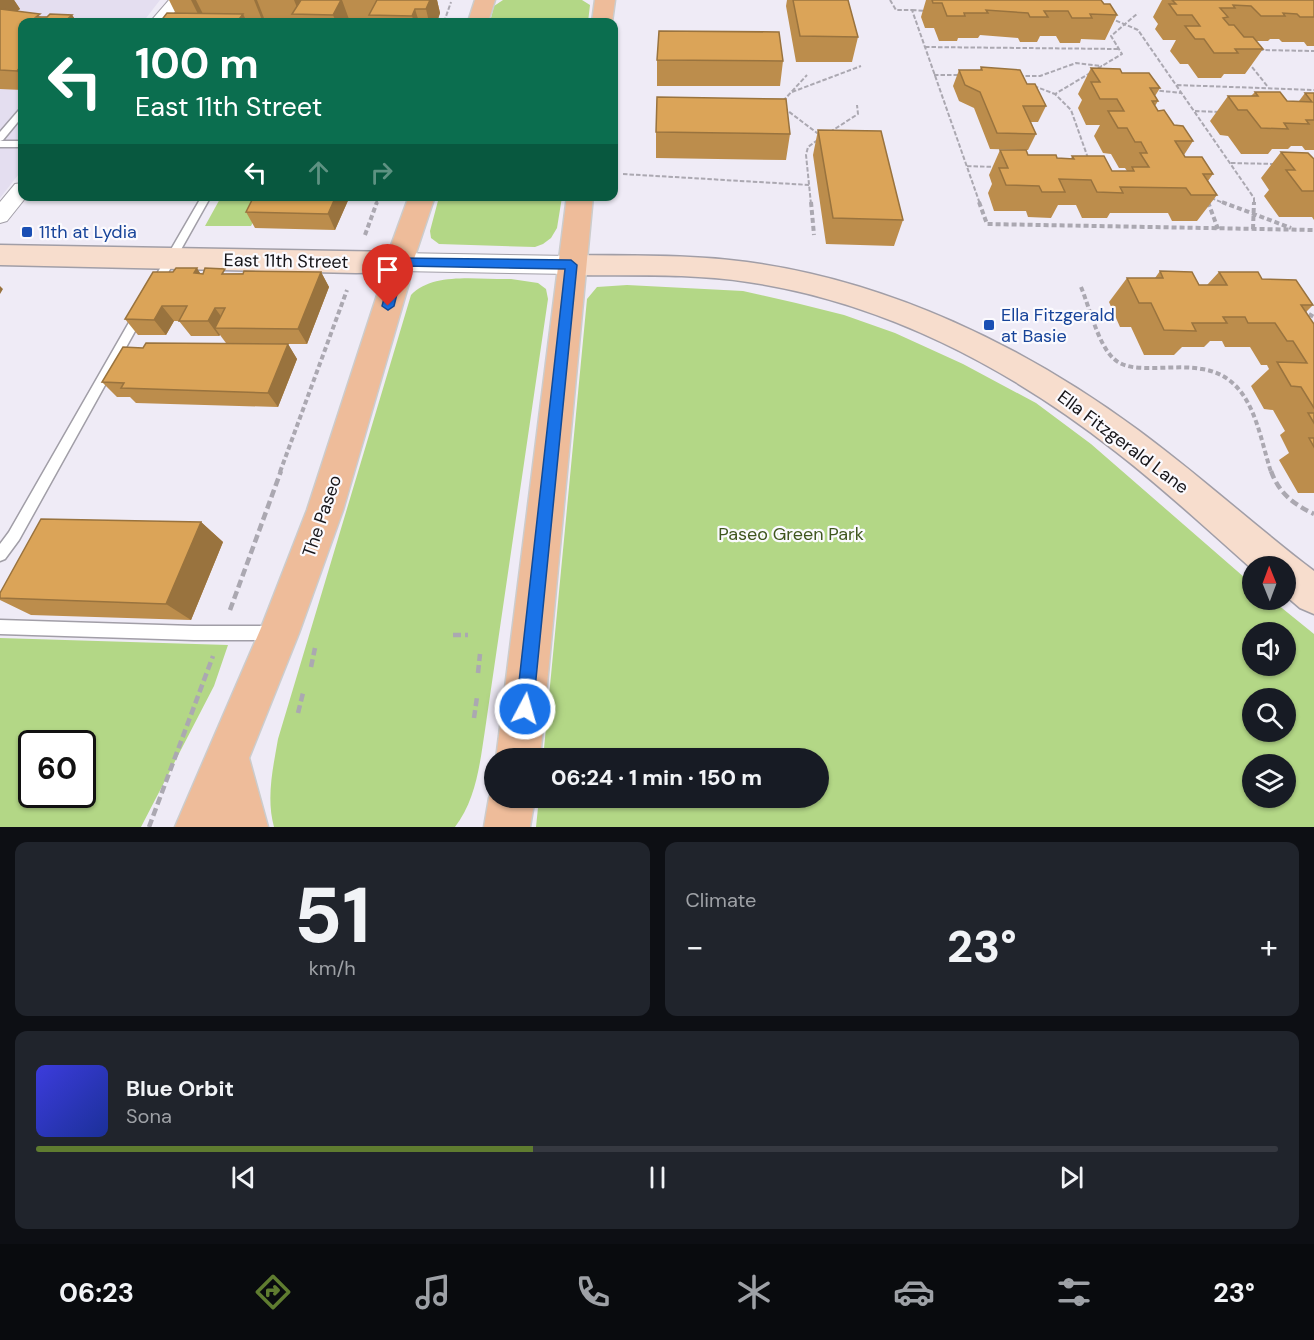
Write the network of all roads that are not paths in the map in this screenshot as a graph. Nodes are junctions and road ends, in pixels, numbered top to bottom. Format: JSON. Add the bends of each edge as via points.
{"nodes":[{"id":1,"x":177,"y":0,"type":"edge"},
{"id":2,"x":485,"y":0,"type":"edge"},
{"id":3,"x":605,"y":0,"type":"edge"},
{"id":4,"x":161,"y":18,"type":"edge"},
{"id":5,"x":479,"y":18,"type":"edge"},
{"id":6,"x":603,"y":18,"type":"edge"},
{"id":7,"x":18,"y":117,"type":"edge"},
{"id":8,"x":0,"y":138,"type":"edge"},
{"id":9,"x":0,"y":144,"type":"edge"},
{"id":10,"x":18,"y":144,"type":"edge"},
{"id":11,"x":18,"y":194,"type":"edge"},
{"id":12,"x":204,"y":201,"type":"edge"},
{"id":13,"x":420,"y":201,"type":"edge"},
{"id":14,"x":579,"y":201,"type":"edge"},
{"id":15,"x":0,"y":216,"type":"edge"},
{"id":16,"x":0,"y":255,"type":"edge"},
{"id":17,"x":171,"y":259,"type":"junction"},
{"id":18,"x":399,"y":262,"type":"junction"},
{"id":19,"x":571,"y":265,"type":"junction"},
{"id":20,"x":0,"y":555,"type":"edge"},
{"id":21,"x":1265,"y":556,"type":"edge"},
{"id":22,"x":1296,"y":581,"type":"edge"},
{"id":23,"x":1314,"y":595,"type":"edge"},
{"id":24,"x":0,"y":627,"type":"edge"},
{"id":25,"x":279,"y":633,"type":"junction"},
{"id":26,"x":519,"y":748,"type":"edge"},
{"id":27,"x":227,"y":759,"type":"junction"},
{"id":28,"x":510,"y":808,"type":"edge"},
{"id":29,"x":198,"y":827,"type":"edge"},
{"id":30,"x":245,"y":827,"type":"edge"},
{"id":31,"x":507,"y":827,"type":"edge"}],
"edges":[{"from":1,"to":4,"type":"street"},
{"from":2,"to":5,"type":"main road"},
{"from":3,"to":6,"type":"main road"},
{"from":7,"to":8,"type":"lane"},
{"from":9,"to":10,"type":"lane"},
{"from":11,"to":15,"type":"street"},
{"from":12,"to":17,"type":"lane"},
{"from":13,"to":18,"type":"main road","name":"The Paseo"},
{"from":14,"to":19,"type":"main road"},
{"from":16,"to":17,"type":"main road","name":"East 11th Street"},
{"from":17,"to":18,"type":"main road","name":"East 11th Street"},
{"from":17,"to":20,"type":"lane"},
{"from":18,"to":19,"type":"street","name":"East 11th Street"},
{"from":18,"to":25,"type":"main road","name":"The Paseo","via":[[325,510]]},
{"from":19,"to":21,"type":"main road","name":"Ella Fitzgerald Lane","via":[[698,267],[748,272],[797,280],[898,310],[1001,358],[1079,406]]},
{"from":19,"to":26,"type":"main road"},
{"from":22,"to":23,"type":"main road"},
{"from":24,"to":25,"type":"lane"},
{"from":25,"to":27,"type":"main road","name":"The Paseo"},
{"from":27,"to":29,"type":"main road","name":"The Paseo"},
{"from":27,"to":30,"type":"main road"},
{"from":28,"to":31,"type":"main road"}]}
